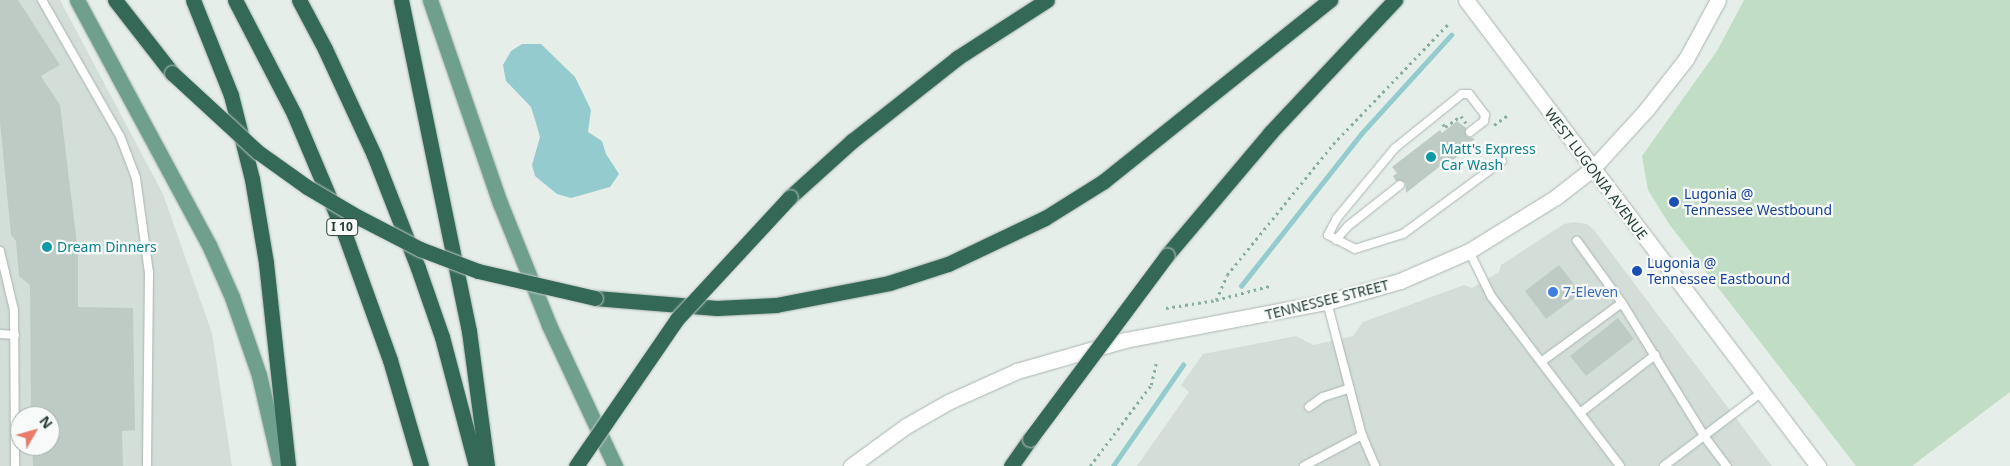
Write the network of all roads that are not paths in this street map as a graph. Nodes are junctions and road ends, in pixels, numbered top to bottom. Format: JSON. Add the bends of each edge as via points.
{"nodes":[{"id":1,"x":42,"y":0,"type":"edge"},
{"id":2,"x":76,"y":0,"type":"edge"},
{"id":3,"x":115,"y":0,"type":"edge"},
{"id":4,"x":193,"y":0,"type":"edge"},
{"id":5,"x":235,"y":0,"type":"edge"},
{"id":6,"x":299,"y":0,"type":"edge"},
{"id":7,"x":401,"y":0,"type":"edge"},
{"id":8,"x":430,"y":0,"type":"edge"},
{"id":9,"x":1046,"y":0,"type":"edge"},
{"id":10,"x":1330,"y":0,"type":"edge"},
{"id":11,"x":1396,"y":0,"type":"edge"},
{"id":12,"x":1466,"y":0,"type":"edge"},
{"id":13,"x":1718,"y":0,"type":"edge"},
{"id":14,"x":1471,"y":131,"type":"road end"},
{"id":15,"x":1502,"y":160,"type":"dead end"},
{"id":16,"x":1592,"y":169,"type":"junction"},
{"id":17,"x":1400,"y":185,"type":"dead end"},
{"id":18,"x":1336,"y":240,"type":"junction"},
{"id":19,"x":1577,"y":241,"type":"dead end"},
{"id":20,"x":0,"y":251,"type":"edge"},
{"id":21,"x":1469,"y":251,"type":"junction"},
{"id":22,"x":1327,"y":302,"type":"junction"},
{"id":23,"x":1622,"y":303,"type":"junction"},
{"id":24,"x":0,"y":334,"type":"edge"},
{"id":25,"x":14,"y":335,"type":"junction"},
{"id":26,"x":1655,"y":355,"type":"junction"},
{"id":27,"x":1541,"y":362,"type":"junction"},
{"id":28,"x":1350,"y":388,"type":"junction"},
{"id":29,"x":1761,"y":392,"type":"junction"},
{"id":30,"x":1309,"y":407,"type":"dead end"},
{"id":31,"x":1580,"y":413,"type":"junction"},
{"id":32,"x":1362,"y":434,"type":"junction"},
{"id":33,"x":1704,"y":436,"type":"junction"},
{"id":34,"x":15,"y":466,"type":"edge"},
{"id":35,"x":147,"y":466,"type":"edge"},
{"id":36,"x":280,"y":466,"type":"edge"},
{"id":37,"x":288,"y":466,"type":"edge"},
{"id":38,"x":421,"y":466,"type":"edge"},
{"id":39,"x":476,"y":466,"type":"edge"},
{"id":40,"x":487,"y":466,"type":"edge"},
{"id":41,"x":576,"y":466,"type":"edge"},
{"id":42,"x":615,"y":466,"type":"edge"},
{"id":43,"x":851,"y":466,"type":"edge"},
{"id":44,"x":1011,"y":466,"type":"edge"},
{"id":45,"x":1304,"y":466,"type":"edge"},
{"id":46,"x":1375,"y":466,"type":"edge"},
{"id":47,"x":1620,"y":466,"type":"edge"},
{"id":48,"x":1664,"y":466,"type":"edge"},
{"id":49,"x":1727,"y":466,"type":"edge"},
{"id":50,"x":1818,"y":466,"type":"edge"}],
"edges":[{"from":1,"to":35,"type":"lane","via":[[120,136],[136,178],[149,273]]},
{"from":2,"to":36,"type":"main road","via":[[209,245],[232,297],[259,375]]},
{"from":3,"to":10,"type":"highway","bridge":true,"via":[[172,73],[258,152],[307,187],[420,249],[478,271],[595,298],[717,308],[776,305],[889,283],[948,264],[1045,218],[1104,181]]},
{"from":4,"to":37,"type":"highway","via":[[232,95],[252,179],[266,263]]},
{"from":5,"to":38,"type":"highway","number":"I 10","via":[[294,114],[346,235],[390,360]]},
{"from":6,"to":39,"type":"highway","via":[[374,155],[418,268],[442,337]]},
{"from":7,"to":40,"type":"highway","via":[[469,331]]},
{"from":8,"to":42,"type":"main road","via":[[500,203],[549,325]]},
{"from":9,"to":41,"type":"highway","bridge":true,"via":[[957,58],[852,142],[790,197],[676,319]]},
{"from":11,"to":44,"type":"highway","bridge":true,"via":[[1270,133],[1167,254]]},
{"from":12,"to":16,"type":"main road","name":"WEST LUGONIA AVENUE"},
{"from":13,"to":16,"type":"main road","name":"TENNESSEE STREET","via":[[1686,59],[1646,110]]},
{"from":14,"to":18,"type":"lane","via":[[1484,120],[1484,115],[1469,94],[1462,94],[1395,148],[1337,218],[1328,235]]},
{"from":15,"to":18,"type":"lane","via":[[1403,234],[1355,249]]},
{"from":16,"to":21,"type":"main road","name":"TENNESSEE STREET","via":[[1556,198]]},
{"from":16,"to":29,"type":"main road","name":"WEST LUGONIA AVENUE"},
{"from":17,"to":18,"type":"lane","via":[[1348,226]]},
{"from":19,"to":23,"type":"lane"},
{"from":20,"to":25,"type":"lane","via":[[14,310]]},
{"from":21,"to":22,"type":"main road","name":"TENNESSEE STREET","via":[[1409,278]]},
{"from":21,"to":27,"type":"lane","via":[[1491,296]]},
{"from":22,"to":28,"type":"lane"},
{"from":22,"to":43,"type":"main road","name":"TENNESSEE STREET","via":[[1125,340],[1017,371],[948,402],[906,426]]},
{"from":23,"to":26,"type":"lane"},
{"from":23,"to":27,"type":"lane"},
{"from":24,"to":25,"type":"lane"},
{"from":25,"to":34,"type":"lane"},
{"from":26,"to":31,"type":"lane"},
{"from":26,"to":33,"type":"lane"},
{"from":27,"to":31,"type":"lane"},
{"from":28,"to":30,"type":"lane","via":[[1323,397]]},
{"from":28,"to":32,"type":"lane"},
{"from":29,"to":33,"type":"lane"},
{"from":29,"to":50,"type":"main road","name":"WEST LUGONIA AVENUE"},
{"from":31,"to":47,"type":"lane"},
{"from":32,"to":45,"type":"lane"},
{"from":32,"to":46,"type":"lane"},
{"from":33,"to":48,"type":"lane"},
{"from":33,"to":49,"type":"lane"}]}
